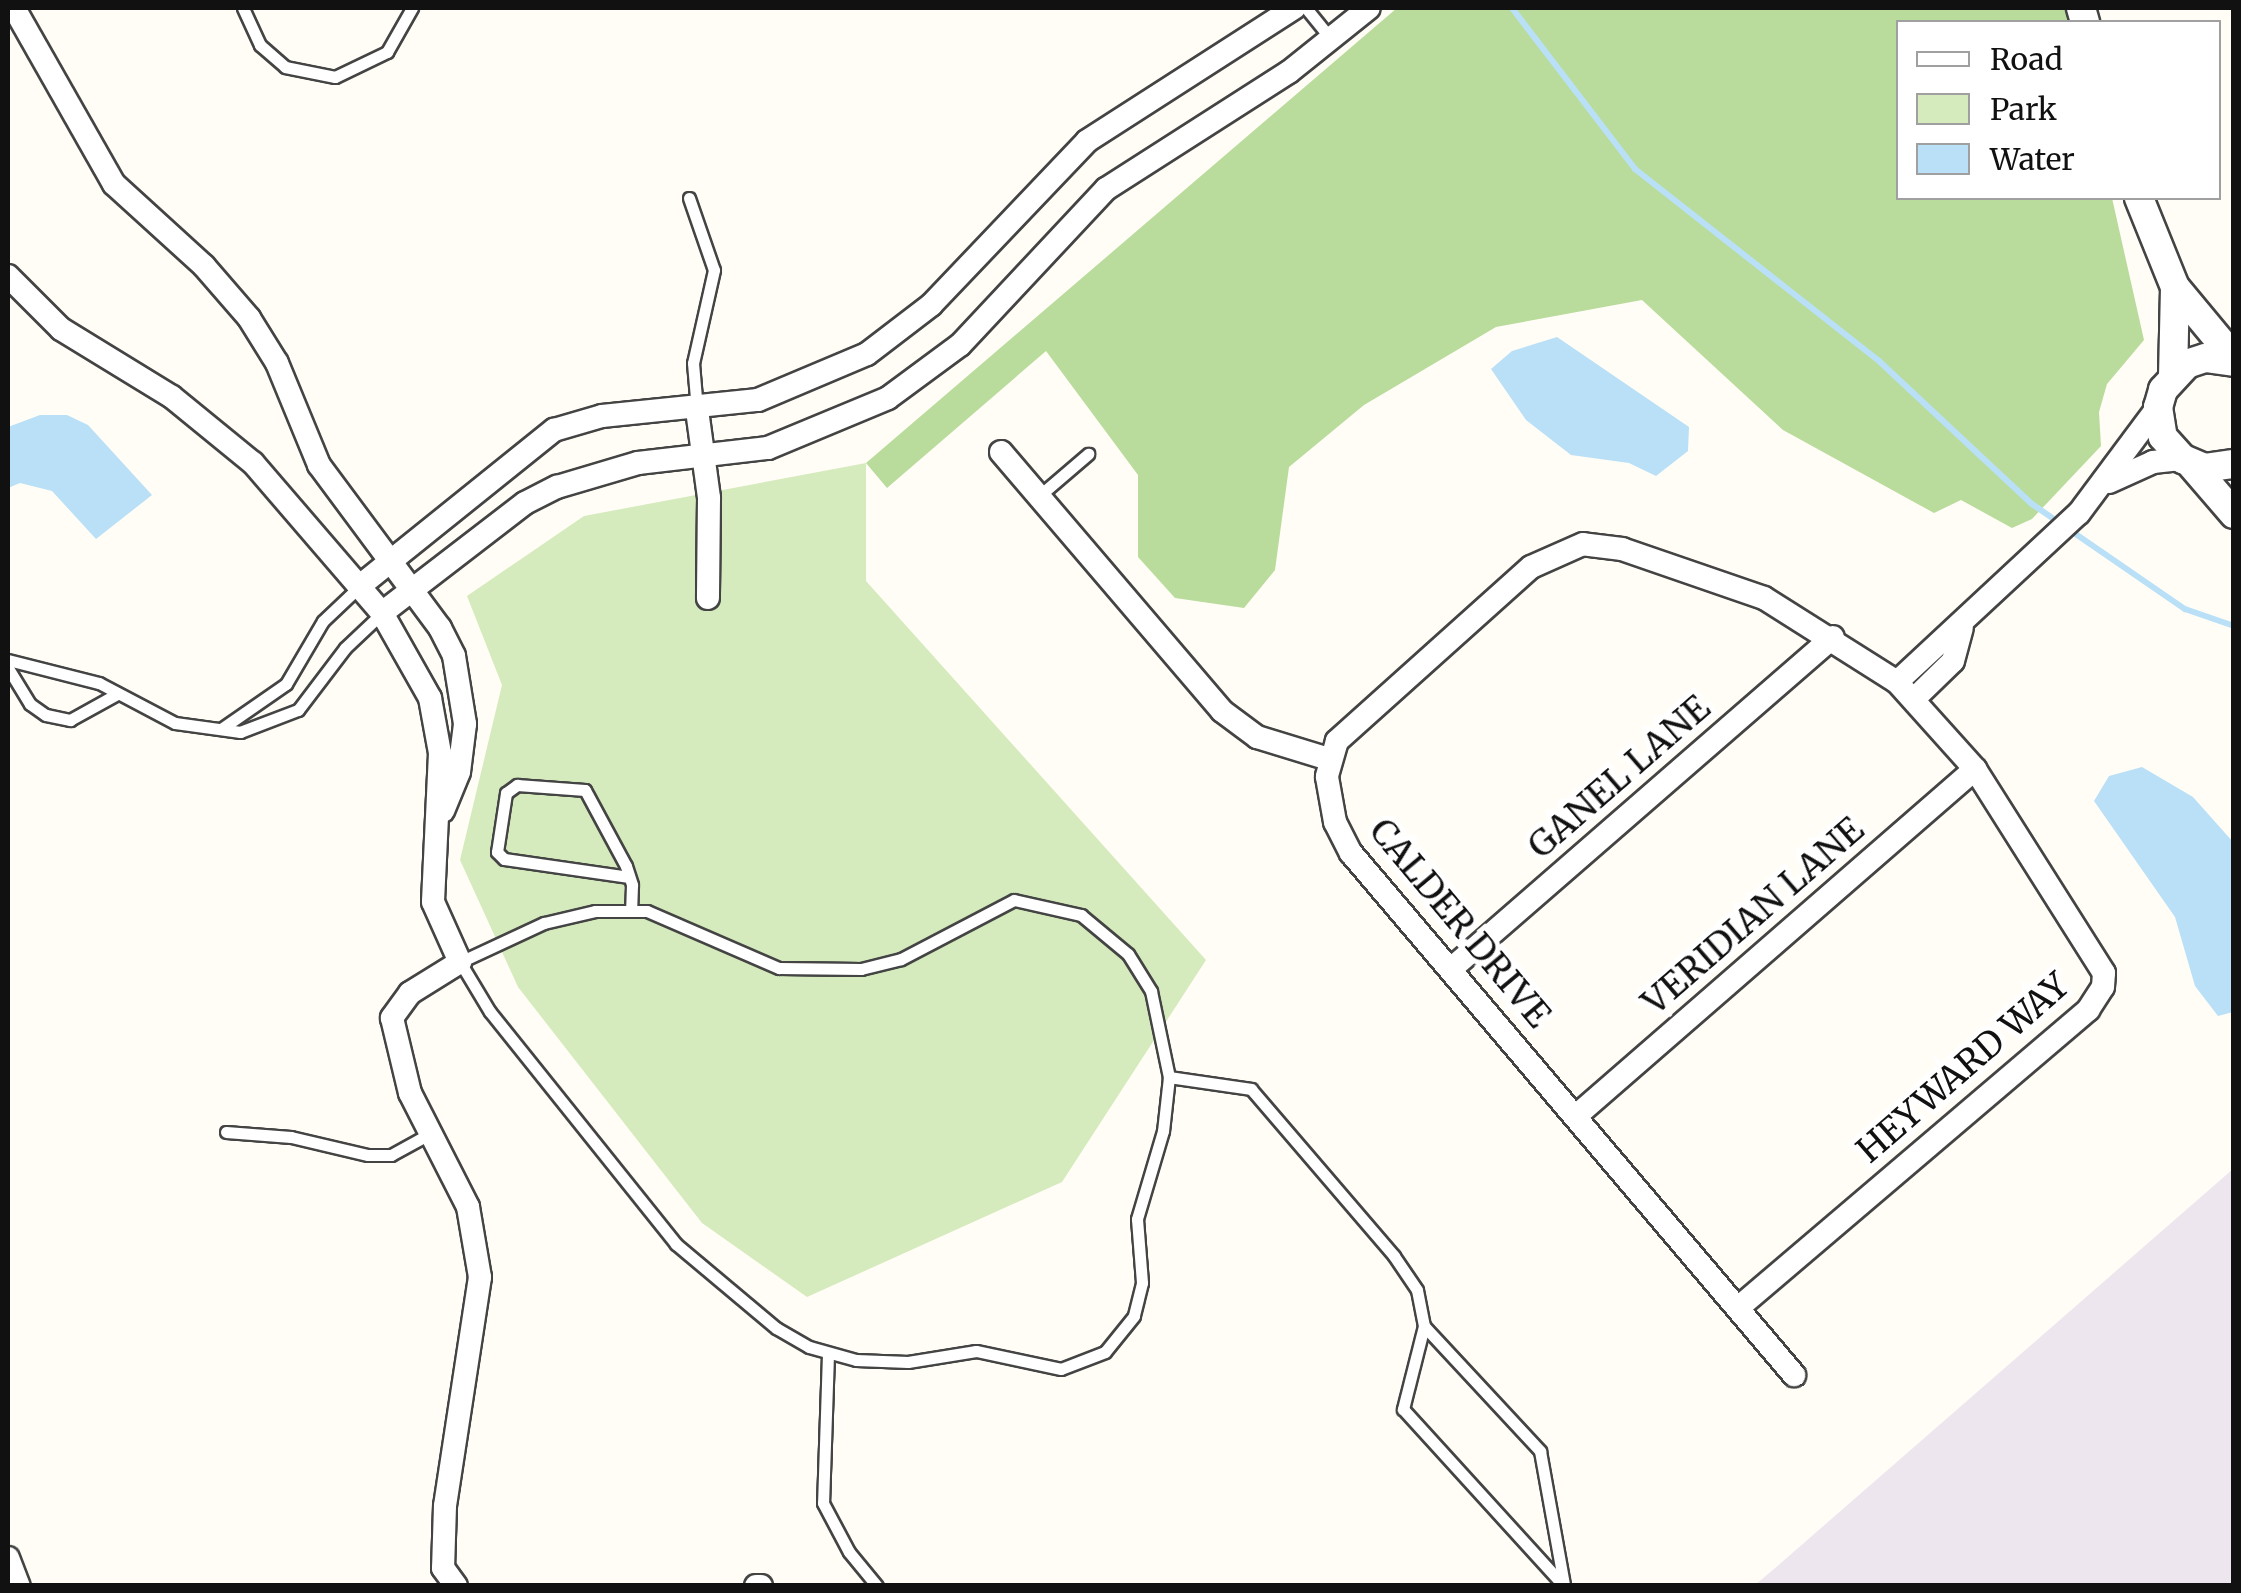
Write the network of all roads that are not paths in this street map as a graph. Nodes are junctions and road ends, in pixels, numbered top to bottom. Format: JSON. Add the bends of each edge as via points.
{"nodes":[{"id":1,"x":14,"y":8,"type":"edge"},
{"id":2,"x":242,"y":8,"type":"edge"},
{"id":3,"x":412,"y":8,"type":"edge"},
{"id":4,"x":1294,"y":8,"type":"edge"},
{"id":5,"x":1306,"y":8,"type":"edge"},
{"id":6,"x":1369,"y":8,"type":"edge"},
{"id":7,"x":1331,"y":39,"type":"junction"},
{"id":8,"x":690,"y":198,"type":"dead end"},
{"id":9,"x":2140,"y":200,"type":"edge"},
{"id":10,"x":8,"y":276,"type":"edge"},
{"id":11,"x":2175,"y":287,"type":"junction"},
{"id":12,"x":2234,"y":360,"type":"edge"},
{"id":13,"x":2173,"y":376,"type":"junction"},
{"id":14,"x":2158,"y":407,"type":"junction"},
{"id":15,"x":697,"y":410,"type":"junction"},
{"id":16,"x":1001,"y":452,"type":"dead end"},
{"id":17,"x":1088,"y":454,"type":"dead end"},
{"id":18,"x":704,"y":458,"type":"junction"},
{"id":19,"x":2187,"y":461,"type":"junction"},
{"id":20,"x":2234,"y":464,"type":"edge"},
{"id":21,"x":2106,"y":483,"type":"junction"},
{"id":22,"x":1039,"y":496,"type":"junction"},
{"id":23,"x":2234,"y":514,"type":"edge"},
{"id":24,"x":390,"y":558,"type":"junction"},
{"id":25,"x":361,"y":585,"type":"junction"},
{"id":26,"x":414,"y":588,"type":"junction"},
{"id":27,"x":708,"y":598,"type":"dead end"},
{"id":28,"x":382,"y":613,"type":"junction"},
{"id":29,"x":1962,"y":628,"type":"junction"},
{"id":30,"x":1833,"y":637,"type":"junction"},
{"id":31,"x":8,"y":660,"type":"edge"},
{"id":32,"x":8,"y":668,"type":"edge"},
{"id":33,"x":1897,"y":682,"type":"junction"},
{"id":34,"x":117,"y":694,"type":"junction"},
{"id":35,"x":1914,"y":699,"type":"junction"},
{"id":36,"x":221,"y":729,"type":"junction"},
{"id":37,"x":1329,"y":759,"type":"junction"},
{"id":38,"x":1976,"y":769,"type":"junction"},
{"id":39,"x":439,"y":818,"type":"junction"},
{"id":40,"x":629,"y":877,"type":"junction"},
{"id":41,"x":631,"y":911,"type":"junction"},
{"id":42,"x":460,"y":962,"type":"junction"},
{"id":43,"x":1450,"y":970,"type":"junction"},
{"id":44,"x":1170,"y":1077,"type":"junction"},
{"id":45,"x":1576,"y":1116,"type":"junction"},
{"id":46,"x":226,"y":1132,"type":"dead end"},
{"id":47,"x":431,"y":1133,"type":"junction"},
{"id":48,"x":1738,"y":1308,"type":"junction"},
{"id":49,"x":1424,"y":1326,"type":"junction"},
{"id":50,"x":828,"y":1354,"type":"junction"},
{"id":51,"x":1794,"y":1375,"type":"dead end"},
{"id":52,"x":8,"y":1558,"type":"edge"},
{"id":53,"x":19,"y":1586,"type":"edge"},
{"id":54,"x":456,"y":1586,"type":"edge"},
{"id":55,"x":877,"y":1586,"type":"edge"},
{"id":56,"x":1564,"y":1586,"type":"edge"}],
"edges":[{"from":1,"to":24,"type":"street","via":[[114,184],[204,266],[248,318],[276,363],[320,465]]},
{"from":2,"to":3,"type":"lane","via":[[260,45],[284,67],[335,77],[386,52]]},
{"from":4,"to":15,"type":"street","via":[[1087,141],[932,305],[867,354],[795,388]]},
{"from":5,"to":7,"type":"lane"},
{"from":6,"to":7,"type":"street"},
{"from":7,"to":18,"type":"street","via":[[1106,189],[984,322],[913,382],[810,434]]},
{"from":8,"to":15,"type":"lane","via":[[714,270],[693,363]]},
{"from":9,"to":11,"type":"street"},
{"from":10,"to":25,"type":"street","via":[[61,329],[226,438]]},
{"from":11,"to":12,"type":"street"},
{"from":11,"to":13,"type":"street"},
{"from":12,"to":13,"type":"street","via":[[2204,358]]},
{"from":13,"to":14,"type":"street"},
{"from":14,"to":19,"type":"street","via":[[2163,437]]},
{"from":14,"to":21,"type":"street"},
{"from":15,"to":18,"type":"street"},
{"from":15,"to":24,"type":"street","via":[[602,416],[554,430]]},
{"from":16,"to":22,"type":"street"},
{"from":17,"to":22,"type":"lane"},
{"from":18,"to":26,"type":"street","via":[[615,468],[557,486]]},
{"from":18,"to":27,"type":"street"},
{"from":19,"to":20,"type":"street"},
{"from":19,"to":21,"type":"street","via":[[2152,462]]},
{"from":19,"to":23,"type":"street"},
{"from":21,"to":29,"type":"street"},
{"from":22,"to":37,"type":"street","via":[[1222,711],[1256,736]]},
{"from":24,"to":25,"type":"street"},
{"from":24,"to":26,"type":"street"},
{"from":25,"to":28,"type":"street"},
{"from":25,"to":36,"type":"lane","via":[[323,621],[286,684]]},
{"from":26,"to":28,"type":"street"},
{"from":26,"to":39,"type":"street","via":[[454,656],[464,700],[459,772]]},
{"from":28,"to":36,"type":"lane","via":[[345,648],[298,710],[259,728]]},
{"from":28,"to":39,"type":"street","via":[[430,698],[440,753]]},
{"from":29,"to":33,"type":"street","via":[[1936,641]]},
{"from":29,"to":35,"type":"street","via":[[1953,661]]},
{"from":30,"to":33,"type":"street","name":"HEYWARD WAY"},
{"from":30,"to":37,"type":"street","name":"HEYWARD WAY","via":[[1764,598],[1622,549],[1564,548],[1531,567],[1351,726]]},
{"from":30,"to":43,"type":"street","name":"GANEL LANE"},
{"from":31,"to":34,"type":"lane","via":[[99,683]]},
{"from":32,"to":34,"type":"lane","via":[[30,704],[46,715],[70,720]]},
{"from":33,"to":35,"type":"street","name":"HEYWARD WAY"},
{"from":34,"to":36,"type":"lane","via":[[175,723]]},
{"from":35,"to":38,"type":"street","name":"HEYWARD WAY"},
{"from":37,"to":43,"type":"street","name":"CALDER DRIVE","via":[[1326,778],[1342,840]]},
{"from":38,"to":45,"type":"street","name":"VERIDIAN LANE"},
{"from":38,"to":48,"type":"street","name":"HEYWARD WAY","via":[[2100,959],[2103,988],[2088,1010]]},
{"from":39,"to":42,"type":"street","via":[[433,902]]},
{"from":40,"to":40,"type":"lane","via":[[585,790],[517,785],[506,793],[497,852],[504,859]]},
{"from":40,"to":41,"type":"lane"},
{"from":41,"to":42,"type":"lane","via":[[544,923]]},
{"from":41,"to":44,"type":"lane","via":[[646,911],[779,968],[823,973],[902,959],[1014,900],[1065,908],[1097,923],[1140,971]]},
{"from":42,"to":47,"type":"street","via":[[410,993],[392,1018],[410,1093]]},
{"from":42,"to":50,"type":"lane","via":[[490,1012],[676,1244],[744,1305]]},
{"from":43,"to":45,"type":"street","name":"CALDER DRIVE"},
{"from":44,"to":49,"type":"lane","via":[[1251,1089],[1394,1256],[1418,1290]]},
{"from":44,"to":50,"type":"lane","via":[[1163,1131],[1137,1218],[1139,1300],[1126,1330],[1105,1352],[1045,1370],[976,1350],[886,1364]]},
{"from":45,"to":48,"type":"street","name":"CALDER DRIVE"},
{"from":46,"to":47,"type":"lane","via":[[368,1155],[391,1155]]},
{"from":47,"to":54,"type":"street","via":[[468,1207],[480,1277],[446,1506],[443,1568]]},
{"from":48,"to":51,"type":"street","name":"CALDER DRIVE"},
{"from":49,"to":56,"type":"lane","via":[[1540,1452]]},
{"from":49,"to":56,"type":"lane","via":[[1402,1409]]},
{"from":50,"to":55,"type":"lane","via":[[823,1503],[848,1552]]},
{"from":52,"to":53,"type":"street"}]}
